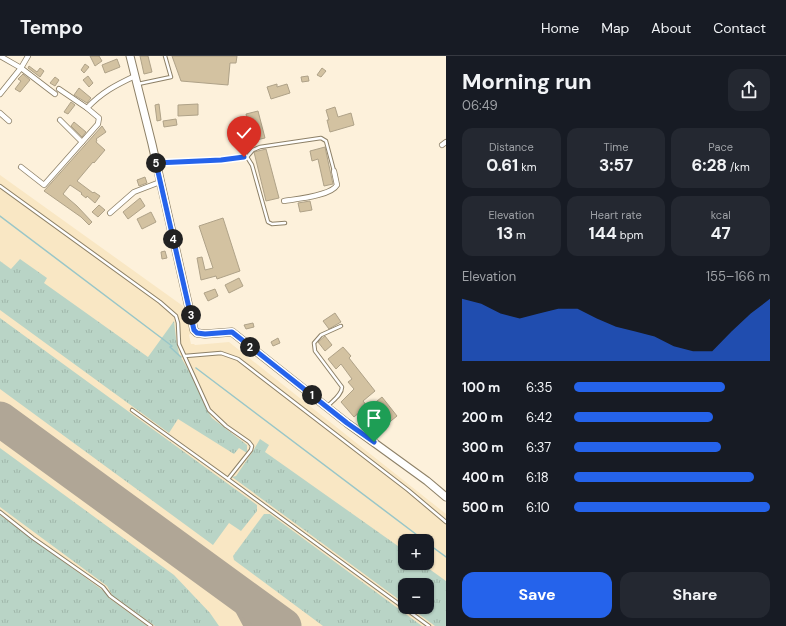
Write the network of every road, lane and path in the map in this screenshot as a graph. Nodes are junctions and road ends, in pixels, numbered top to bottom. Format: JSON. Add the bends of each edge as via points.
{"nodes":[{"id":1,"x":0,"y":56,"type":"edge"},
{"id":2,"x":28,"y":56,"type":"edge"},
{"id":3,"x":130,"y":56,"type":"edge"},
{"id":4,"x":165,"y":56,"type":"edge"},
{"id":5,"x":21,"y":68,"type":"junction"},
{"id":6,"x":136,"y":80,"type":"junction"},
{"id":7,"x":59,"y":89,"type":"dead end"},
{"id":8,"x":0,"y":94,"type":"edge"},
{"id":9,"x":55,"y":94,"type":"dead end"},
{"id":10,"x":87,"y":108,"type":"junction"},
{"id":11,"x":0,"y":113,"type":"edge"},
{"id":12,"x":60,"y":120,"type":"dead end"},
{"id":13,"x":9,"y":121,"type":"dead end"},
{"id":14,"x":82,"y":142,"type":"junction"},
{"id":15,"x":247,"y":157,"type":"junction"},
{"id":16,"x":156,"y":163,"type":"junction"},
{"id":17,"x":22,"y":167,"type":"dead end"},
{"id":18,"x":334,"y":171,"type":"joint"},
{"id":19,"x":160,"y":182,"type":"junction"},
{"id":20,"x":0,"y":186,"type":"edge"},
{"id":21,"x":284,"y":201,"type":"dead end"},
{"id":22,"x":110,"y":213,"type":"dead end"},
{"id":23,"x":285,"y":223,"type":"dead end"},
{"id":24,"x":341,"y":326,"type":"dead end"},
{"id":25,"x":185,"y":356,"type":"junction"},
{"id":26,"x":327,"y":407,"type":"junction"},
{"id":27,"x":132,"y":410,"type":"dead end"},
{"id":28,"x":228,"y":479,"type":"junction"},
{"id":29,"x":446,"y":497,"type":"edge"},
{"id":30,"x":0,"y":512,"type":"edge"},
{"id":31,"x":446,"y":522,"type":"edge"},
{"id":32,"x":151,"y":626,"type":"edge"},
{"id":33,"x":429,"y":626,"type":"edge"}],
"edges":[{"from":1,"to":5,"type":"street"},
{"from":2,"to":5,"type":"street"},
{"from":3,"to":6,"type":"street"},
{"from":4,"to":6,"type":"lane","via":[[171,77]]},
{"from":5,"to":8,"type":"street"},
{"from":5,"to":9,"type":"street"},
{"from":6,"to":10,"type":"street","via":[[110,88]]},
{"from":6,"to":16,"type":"street"},
{"from":7,"to":10,"type":"street"},
{"from":10,"to":14,"type":"street","via":[[99,118],[99,122]]},
{"from":11,"to":13,"type":"street"},
{"from":12,"to":14,"type":"street"},
{"from":14,"to":17,"type":"street","via":[[44,185]]},
{"from":15,"to":16,"type":"lane"},
{"from":15,"to":18,"type":"lane","via":[[260,147],[321,138],[326,141]]},
{"from":15,"to":23,"type":"lane","via":[[252,165],[268,222]]},
{"from":16,"to":19,"type":"street"},
{"from":18,"to":21,"type":"street","via":[[337,185],[335,188]]},
{"from":19,"to":22,"type":"street","via":[[134,192]]},
{"from":19,"to":26,"type":"street","via":[[194,330],[205,334],[232,332]]},
{"from":20,"to":25,"type":"lane","via":[[172,312],[176,316],[179,344]]},
{"from":24,"to":26,"type":"lane","via":[[321,335],[314,343],[315,351],[342,387],[342,391]]},
{"from":25,"to":28,"type":"lane","via":[[209,410],[252,446]]},
{"from":25,"to":31,"type":"lane","via":[[221,353],[238,359]]},
{"from":26,"to":29,"type":"street"},
{"from":27,"to":28,"type":"lane"},
{"from":28,"to":33,"type":"lane"},
{"from":30,"to":32,"type":"lane","via":[[103,587],[110,596]]}]}
